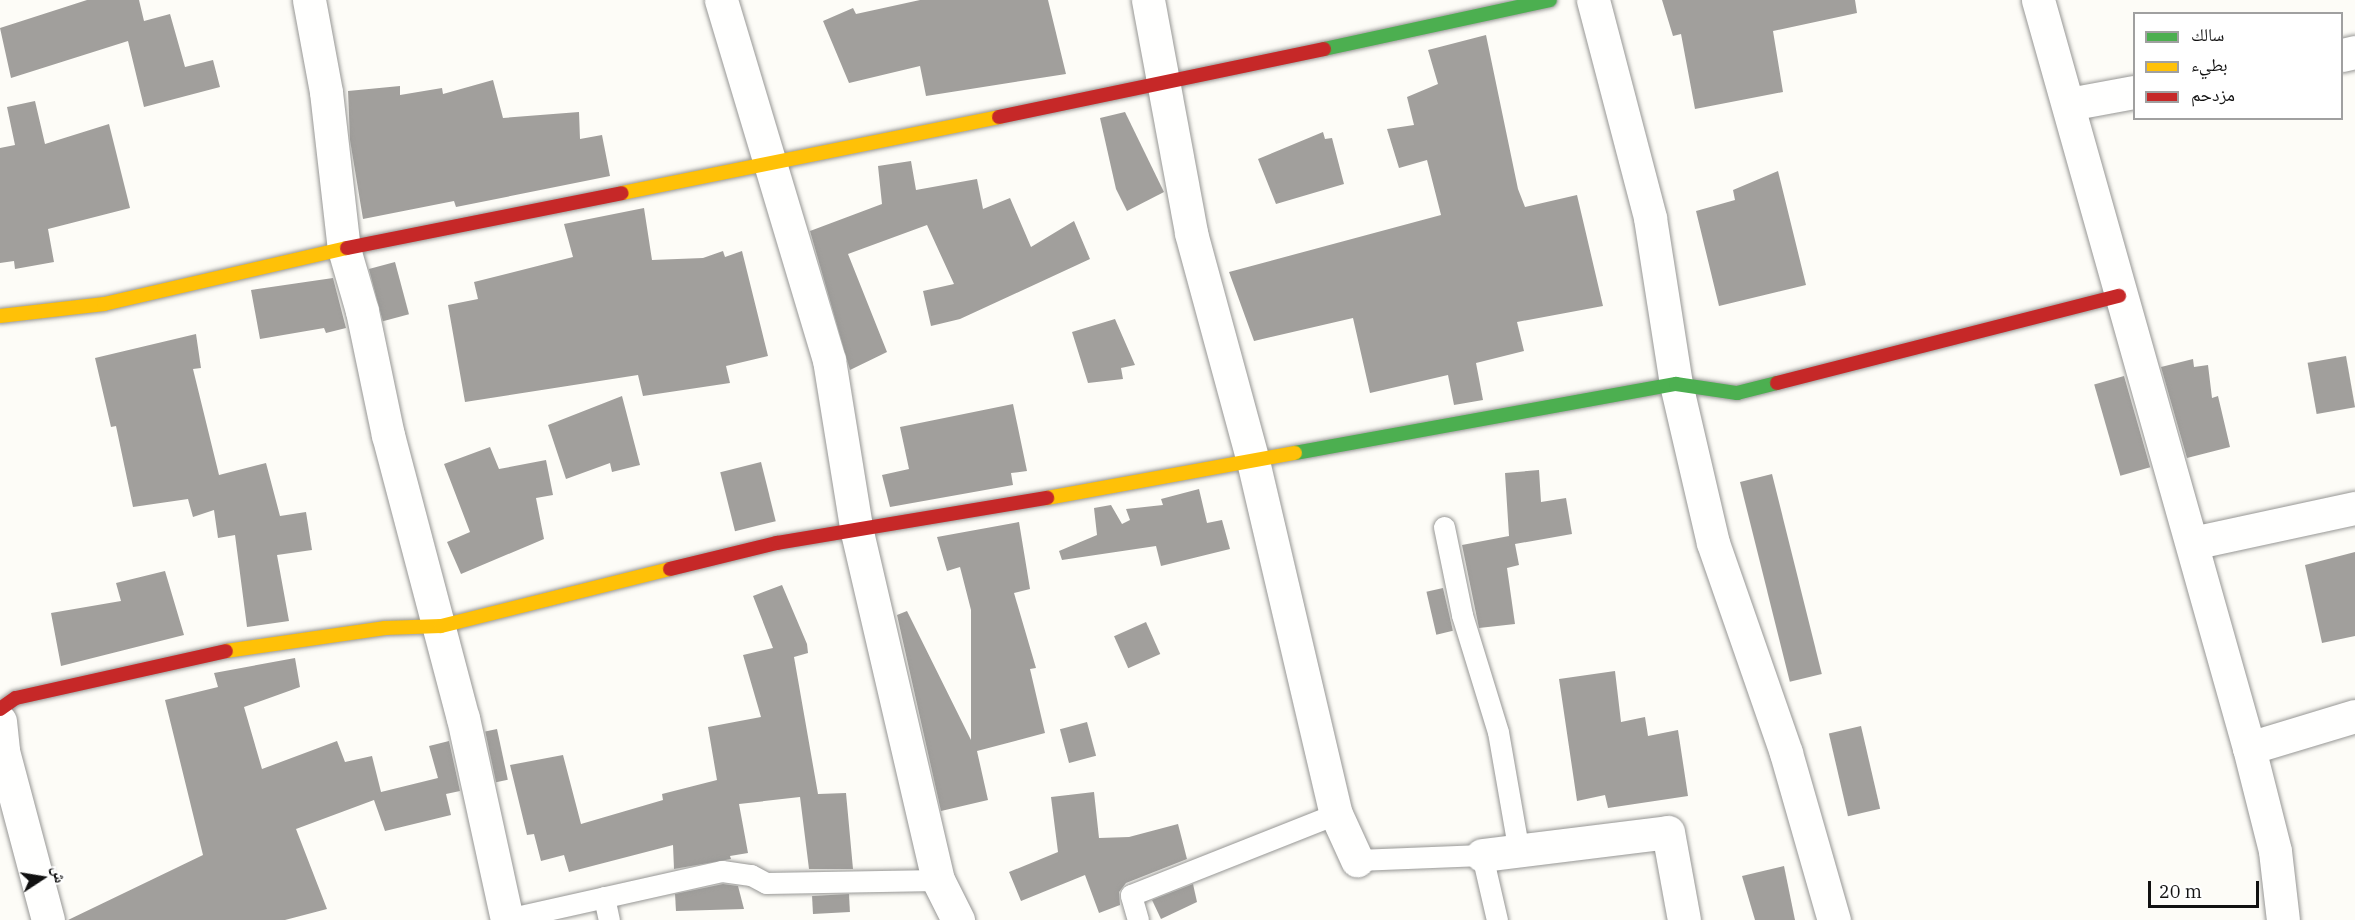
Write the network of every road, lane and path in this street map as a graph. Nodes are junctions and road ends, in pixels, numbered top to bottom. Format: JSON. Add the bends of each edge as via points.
{"nodes":[{"id":1,"x":309,"y":0,"type":"edge"},
{"id":2,"x":721,"y":0,"type":"edge"},
{"id":3,"x":1148,"y":0,"type":"edge"},
{"id":4,"x":1550,"y":0,"type":"edge"},
{"id":5,"x":1593,"y":0,"type":"edge"},
{"id":6,"x":2038,"y":0,"type":"edge"},
{"id":7,"x":1164,"y":84,"type":"junction"},
{"id":8,"x":2133,"y":92,"type":"edge"},
{"id":9,"x":2069,"y":104,"type":"junction"},
{"id":10,"x":767,"y":162,"type":"junction"},
{"id":11,"x":344,"y":249,"type":"junction"},
{"id":12,"x":2119,"y":296,"type":"junction"},
{"id":13,"x":0,"y":316,"type":"edge"},
{"id":14,"x":1676,"y":384,"type":"junction"},
{"id":15,"x":1252,"y":461,"type":"junction"},
{"id":16,"x":2355,"y":507,"type":"edge"},
{"id":17,"x":1444,"y":527,"type":"dead end"},
{"id":18,"x":857,"y":532,"type":"junction"},
{"id":19,"x":2193,"y":543,"type":"junction"},
{"id":20,"x":441,"y":627,"type":"junction"},
{"id":21,"x":0,"y":709,"type":"edge"},
{"id":22,"x":2355,"y":716,"type":"edge"},
{"id":23,"x":0,"y":722,"type":"edge"},
{"id":24,"x":2249,"y":748,"type":"junction"},
{"id":25,"x":1336,"y":814,"type":"junction"},
{"id":26,"x":1519,"y":852,"type":"junction"},
{"id":27,"x":1482,"y":855,"type":"junction"},
{"id":28,"x":1357,"y":860,"type":"joint"},
{"id":29,"x":938,"y":880,"type":"junction"},
{"id":30,"x":603,"y":897,"type":"junction"},
{"id":31,"x":48,"y":920,"type":"edge"},
{"id":32,"x":507,"y":920,"type":"edge"},
{"id":33,"x":609,"y":920,"type":"edge"},
{"id":34,"x":958,"y":920,"type":"edge"},
{"id":35,"x":1138,"y":920,"type":"edge"},
{"id":36,"x":1497,"y":920,"type":"edge"},
{"id":37,"x":1684,"y":920,"type":"edge"},
{"id":38,"x":1834,"y":920,"type":"edge"},
{"id":39,"x":2283,"y":920,"type":"edge"}],
"edges":[{"from":1,"to":11,"type":"street","via":[[326,92]]},
{"from":2,"to":10,"type":"street"},
{"from":3,"to":7,"type":"street"},
{"from":4,"to":7,"type":"street"},
{"from":5,"to":14,"type":"street","via":[[1650,218]]},
{"from":6,"to":9,"type":"street"},
{"from":7,"to":10,"type":"street"},
{"from":7,"to":15,"type":"street","via":[[1191,233]]},
{"from":8,"to":9,"type":"street"},
{"from":9,"to":12,"type":"street"},
{"from":10,"to":11,"type":"street","via":[[610,198]]},
{"from":10,"to":18,"type":"street","via":[[829,360]]},
{"from":11,"to":13,"type":"street","via":[[104,304]]},
{"from":11,"to":20,"type":"street","via":[[362,311],[388,435]]},
{"from":12,"to":14,"type":"street","via":[[1737,393]]},
{"from":12,"to":19,"type":"street"},
{"from":14,"to":15,"type":"street"},
{"from":14,"to":38,"type":"street","via":[[1713,543],[1786,753]]},
{"from":15,"to":18,"type":"street"},
{"from":15,"to":25,"type":"street"},
{"from":16,"to":19,"type":"street"},
{"from":17,"to":26,"type":"lane","via":[[1462,615],[1498,732]]},
{"from":18,"to":20,"type":"street","via":[[777,543]]},
{"from":18,"to":29,"type":"street"},
{"from":19,"to":24,"type":"street"},
{"from":20,"to":21,"type":"street","via":[[385,628],[259,644],[27,695]]},
{"from":20,"to":32,"type":"street"},
{"from":22,"to":24,"type":"street"},
{"from":23,"to":31,"type":"street","via":[[3,751]]},
{"from":24,"to":39,"type":"street","via":[[2275,851]]},
{"from":25,"to":28,"type":"street"},
{"from":25,"to":35,"type":"lane","via":[[1131,895]]},
{"from":26,"to":27,"type":"street"},
{"from":26,"to":37,"type":"street","via":[[1668,832]]},
{"from":27,"to":28,"type":"lane"},
{"from":27,"to":36,"type":"lane"},
{"from":29,"to":30,"type":"lane","via":[[766,883],[751,875],[722,871]]},
{"from":29,"to":34,"type":"street"},
{"from":30,"to":32,"type":"lane"},
{"from":30,"to":33,"type":"lane"}]}
